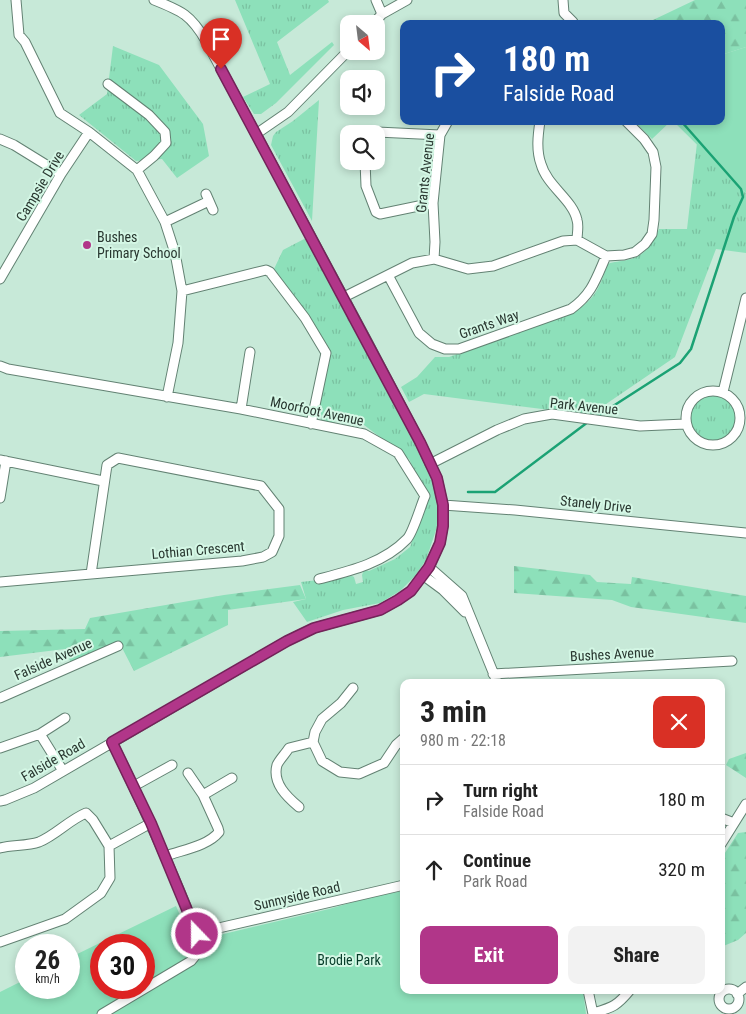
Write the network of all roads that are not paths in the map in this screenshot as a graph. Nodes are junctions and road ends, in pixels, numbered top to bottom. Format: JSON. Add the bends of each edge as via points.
{"nodes":[{"id":1,"x":16,"y":0,"type":"edge"},
{"id":2,"x":154,"y":0,"type":"edge"},
{"id":3,"x":376,"y":0,"type":"edge"},
{"id":4,"x":407,"y":0,"type":"edge"},
{"id":5,"x":563,"y":0,"type":"edge"},
{"id":6,"x":382,"y":14,"type":"joint"},
{"id":7,"x":569,"y":20,"type":"edge"},
{"id":8,"x":340,"y":59,"type":"edge"},
{"id":9,"x":108,"y":84,"type":"dead end"},
{"id":10,"x":446,"y":125,"type":"edge"},
{"id":11,"x":540,"y":125,"type":"edge"},
{"id":12,"x":630,"y":125,"type":"edge"},
{"id":13,"x":89,"y":132,"type":"junction"},
{"id":14,"x":385,"y":132,"type":"edge"},
{"id":15,"x":256,"y":134,"type":"junction"},
{"id":16,"x":440,"y":134,"type":"junction"},
{"id":17,"x":0,"y":139,"type":"edge"},
{"id":18,"x":137,"y":170,"type":"junction"},
{"id":19,"x":365,"y":170,"type":"edge"},
{"id":20,"x":62,"y":174,"type":"junction"},
{"id":21,"x":209,"y":202,"type":"dead end"},
{"id":22,"x":433,"y":203,"type":"junction"},
{"id":23,"x":165,"y":222,"type":"junction"},
{"id":24,"x":577,"y":240,"type":"junction"},
{"id":25,"x":606,"y":256,"type":"junction"},
{"id":26,"x":434,"y":259,"type":"junction"},
{"id":27,"x":388,"y":275,"type":"junction"},
{"id":28,"x":0,"y":279,"type":"edge"},
{"id":29,"x":182,"y":291,"type":"junction"},
{"id":30,"x":344,"y":297,"type":"junction"},
{"id":31,"x":746,"y":298,"type":"edge"},
{"id":32,"x":250,"y":352,"type":"dead end"},
{"id":33,"x":0,"y":366,"type":"edge"},
{"id":34,"x":723,"y":392,"type":"junction"},
{"id":35,"x":167,"y":397,"type":"junction"},
{"id":36,"x":241,"y":409,"type":"junction"},
{"id":37,"x":311,"y":424,"type":"junction"},
{"id":38,"x":686,"y":424,"type":"junction"},
{"id":39,"x":3,"y":461,"type":"edge"},
{"id":40,"x":430,"y":464,"type":"junction"},
{"id":41,"x":103,"y":481,"type":"junction"},
{"id":42,"x":0,"y":498,"type":"edge"},
{"id":43,"x":443,"y":505,"type":"junction"},
{"id":44,"x":746,"y":533,"type":"edge"},
{"id":45,"x":429,"y":567,"type":"junction"},
{"id":46,"x":91,"y":574,"type":"junction"},
{"id":47,"x":424,"y":576,"type":"junction"},
{"id":48,"x":319,"y":579,"type":"dead end"},
{"id":49,"x":0,"y":582,"type":"edge"},
{"id":50,"x":469,"y":616,"type":"junction"},
{"id":51,"x":118,"y":646,"type":"dead end"},
{"id":52,"x":732,"y":661,"type":"dead end"},
{"id":53,"x":495,"y":678,"type":"edge"},
{"id":54,"x":353,"y":688,"type":"dead end"},
{"id":55,"x":0,"y":698,"type":"edge"},
{"id":56,"x":65,"y":718,"type":"dead end"},
{"id":57,"x":40,"y":734,"type":"junction"},
{"id":58,"x":112,"y":742,"type":"junction"},
{"id":59,"x":313,"y":742,"type":"junction"},
{"id":60,"x":400,"y":742,"type":"edge"},
{"id":61,"x":0,"y":748,"type":"edge"},
{"id":62,"x":172,"y":765,"type":"dead end"},
{"id":63,"x":63,"y":771,"type":"junction"},
{"id":64,"x":188,"y":773,"type":"dead end"},
{"id":65,"x":232,"y":778,"type":"dead end"},
{"id":66,"x":134,"y":786,"type":"junction"},
{"id":67,"x":203,"y":796,"type":"junction"},
{"id":68,"x":0,"y":801,"type":"edge"},
{"id":69,"x":746,"y":804,"type":"edge"},
{"id":70,"x":299,"y":807,"type":"dead end"},
{"id":71,"x":725,"y":820,"type":"edge"},
{"id":72,"x":151,"y":823,"type":"junction"},
{"id":73,"x":734,"y":823,"type":"junction"},
{"id":74,"x":725,"y":838,"type":"edge"},
{"id":75,"x":109,"y":846,"type":"junction"},
{"id":76,"x":0,"y":848,"type":"edge"},
{"id":77,"x":166,"y":856,"type":"junction"},
{"id":78,"x":400,"y":886,"type":"edge"},
{"id":79,"x":197,"y":934,"type":"junction"},
{"id":80,"x":0,"y":942,"type":"edge"},
{"id":81,"x":746,"y":987,"type":"edge"},
{"id":82,"x":589,"y":994,"type":"edge"},
{"id":83,"x":627,"y":994,"type":"edge"},
{"id":84,"x":737,"y":994,"type":"dead end"},
{"id":85,"x":102,"y":1014,"type":"edge"},
{"id":86,"x":594,"y":1014,"type":"edge"}],
"edges":[{"from":1,"to":13,"type":"street","via":[[19,35],[60,114]]},
{"from":2,"to":15,"type":"street","name":"Falside Road","via":[[188,16],[198,28]]},
{"from":3,"to":6,"type":"street"},
{"from":4,"to":6,"type":"street"},
{"from":5,"to":7,"type":"street","via":[[560,15]]},
{"from":8,"to":15,"type":"street","via":[[288,112]]},
{"from":9,"to":18,"type":"street","via":[[149,115],[165,132],[166,142]]},
{"from":10,"to":16,"type":"street","name":"Grants Avenue"},
{"from":11,"to":24,"type":"street","via":[[541,165],[549,181],[574,210],[578,221]]},
{"from":12,"to":25,"type":"street","via":[[653,152],[656,167],[652,234],[636,252]]},
{"from":13,"to":18,"type":"street"},
{"from":13,"to":20,"type":"street","name":"Campsie Drive"},
{"from":14,"to":16,"type":"street"},
{"from":15,"to":30,"type":"street","name":"Falside Road"},
{"from":16,"to":22,"type":"street","name":"Grants Avenue"},
{"from":17,"to":20,"type":"street"},
{"from":18,"to":23,"type":"street"},
{"from":19,"to":22,"type":"street","via":[[366,186],[376,212],[380,214]]},
{"from":20,"to":28,"type":"street","name":"Campsie Drive"},
{"from":21,"to":23,"type":"street"},
{"from":22,"to":26,"type":"street","name":"Grants Avenue"},
{"from":23,"to":29,"type":"street"},
{"from":24,"to":25,"type":"street"},
{"from":24,"to":26,"type":"street","via":[[562,241],[493,266],[468,269]]},
{"from":25,"to":27,"type":"street","name":"Grants Way","via":[[590,291],[570,308],[452,350],[432,344],[419,333]]},
{"from":26,"to":27,"type":"street","via":[[412,263]]},
{"from":27,"to":30,"type":"street"},
{"from":29,"to":35,"type":"street","via":[[178,343]]},
{"from":29,"to":37,"type":"street","via":[[266,270],[270,272],[305,318],[326,353]]},
{"from":30,"to":40,"type":"street","name":"Falside Road"},
{"from":31,"to":34,"type":"street"},
{"from":32,"to":36,"type":"street"},
{"from":33,"to":35,"type":"street","name":"Moorfoot Avenue"},
{"from":34,"to":38,"type":"street","via":[[708,391],[693,399],[685,415]]},
{"from":34,"to":38,"type":"street","via":[[738,407],[740,416],[735,434],[729,440],[721,445],[702,444],[694,439]]},
{"from":35,"to":36,"type":"street","name":"Moorfoot Avenue"},
{"from":36,"to":37,"type":"street","name":"Moorfoot Avenue"},
{"from":37,"to":48,"type":"street","name":"Moorfoot Avenue","via":[[364,434],[398,453],[425,496],[408,538],[384,556],[356,570]]},
{"from":38,"to":40,"type":"street","name":"Park Avenue","via":[[640,426],[552,414],[524,418]]},
{"from":39,"to":41,"type":"street"},
{"from":39,"to":42,"type":"street"},
{"from":40,"to":43,"type":"street","name":"Falside Road"},
{"from":41,"to":46,"type":"street","name":"Lothian Crescent"},
{"from":41,"to":46,"type":"street","name":"Lothian Crescent","via":[[107,465],[118,458],[261,486],[279,510],[279,536],[272,552],[263,557]]},
{"from":43,"to":44,"type":"street","name":"Stanely Drive"},
{"from":43,"to":45,"type":"street","name":"Falside Road","via":[[440,543]]},
{"from":45,"to":47,"type":"street","name":"Falside Road"},
{"from":45,"to":50,"type":"street","via":[[462,596]]},
{"from":46,"to":49,"type":"street"},
{"from":47,"to":50,"type":"street"},
{"from":47,"to":58,"type":"street","name":"Falside Road","via":[[411,591],[380,610],[301,634]]},
{"from":50,"to":53,"type":"street"},
{"from":51,"to":55,"type":"street","name":"Falside Avenue"},
{"from":52,"to":53,"type":"street","name":"Bushes Avenue"},
{"from":54,"to":59,"type":"street","via":[[341,704],[322,719]]},
{"from":56,"to":57,"type":"street"},
{"from":57,"to":61,"type":"street"},
{"from":57,"to":63,"type":"street"},
{"from":58,"to":63,"type":"street","name":"Falside Road"},
{"from":58,"to":66,"type":"street"},
{"from":59,"to":60,"type":"street","via":[[322,762],[340,772],[359,774],[384,763]]},
{"from":59,"to":70,"type":"street","via":[[289,748],[277,765],[278,781],[285,795]]},
{"from":62,"to":66,"type":"street"},
{"from":63,"to":68,"type":"street","name":"Falside Road","via":[[34,788]]},
{"from":64,"to":67,"type":"street"},
{"from":65,"to":67,"type":"street"},
{"from":66,"to":72,"type":"street"},
{"from":67,"to":77,"type":"street","via":[[219,832],[201,844]]},
{"from":69,"to":73,"type":"street"},
{"from":71,"to":73,"type":"street"},
{"from":72,"to":75,"type":"street"},
{"from":72,"to":77,"type":"street"},
{"from":73,"to":74,"type":"street"},
{"from":75,"to":76,"type":"street","via":[[86,812],[38,842]]},
{"from":75,"to":80,"type":"street","via":[[110,878],[101,893],[65,919]]},
{"from":77,"to":79,"type":"street"},
{"from":78,"to":79,"type":"street","name":"Sunnyside Road"},
{"from":79,"to":85,"type":"street","via":[[200,947],[191,961]]},
{"from":81,"to":84,"type":"street"},
{"from":82,"to":86,"type":"street"},
{"from":83,"to":86,"type":"street","via":[[613,1007]]}]}
